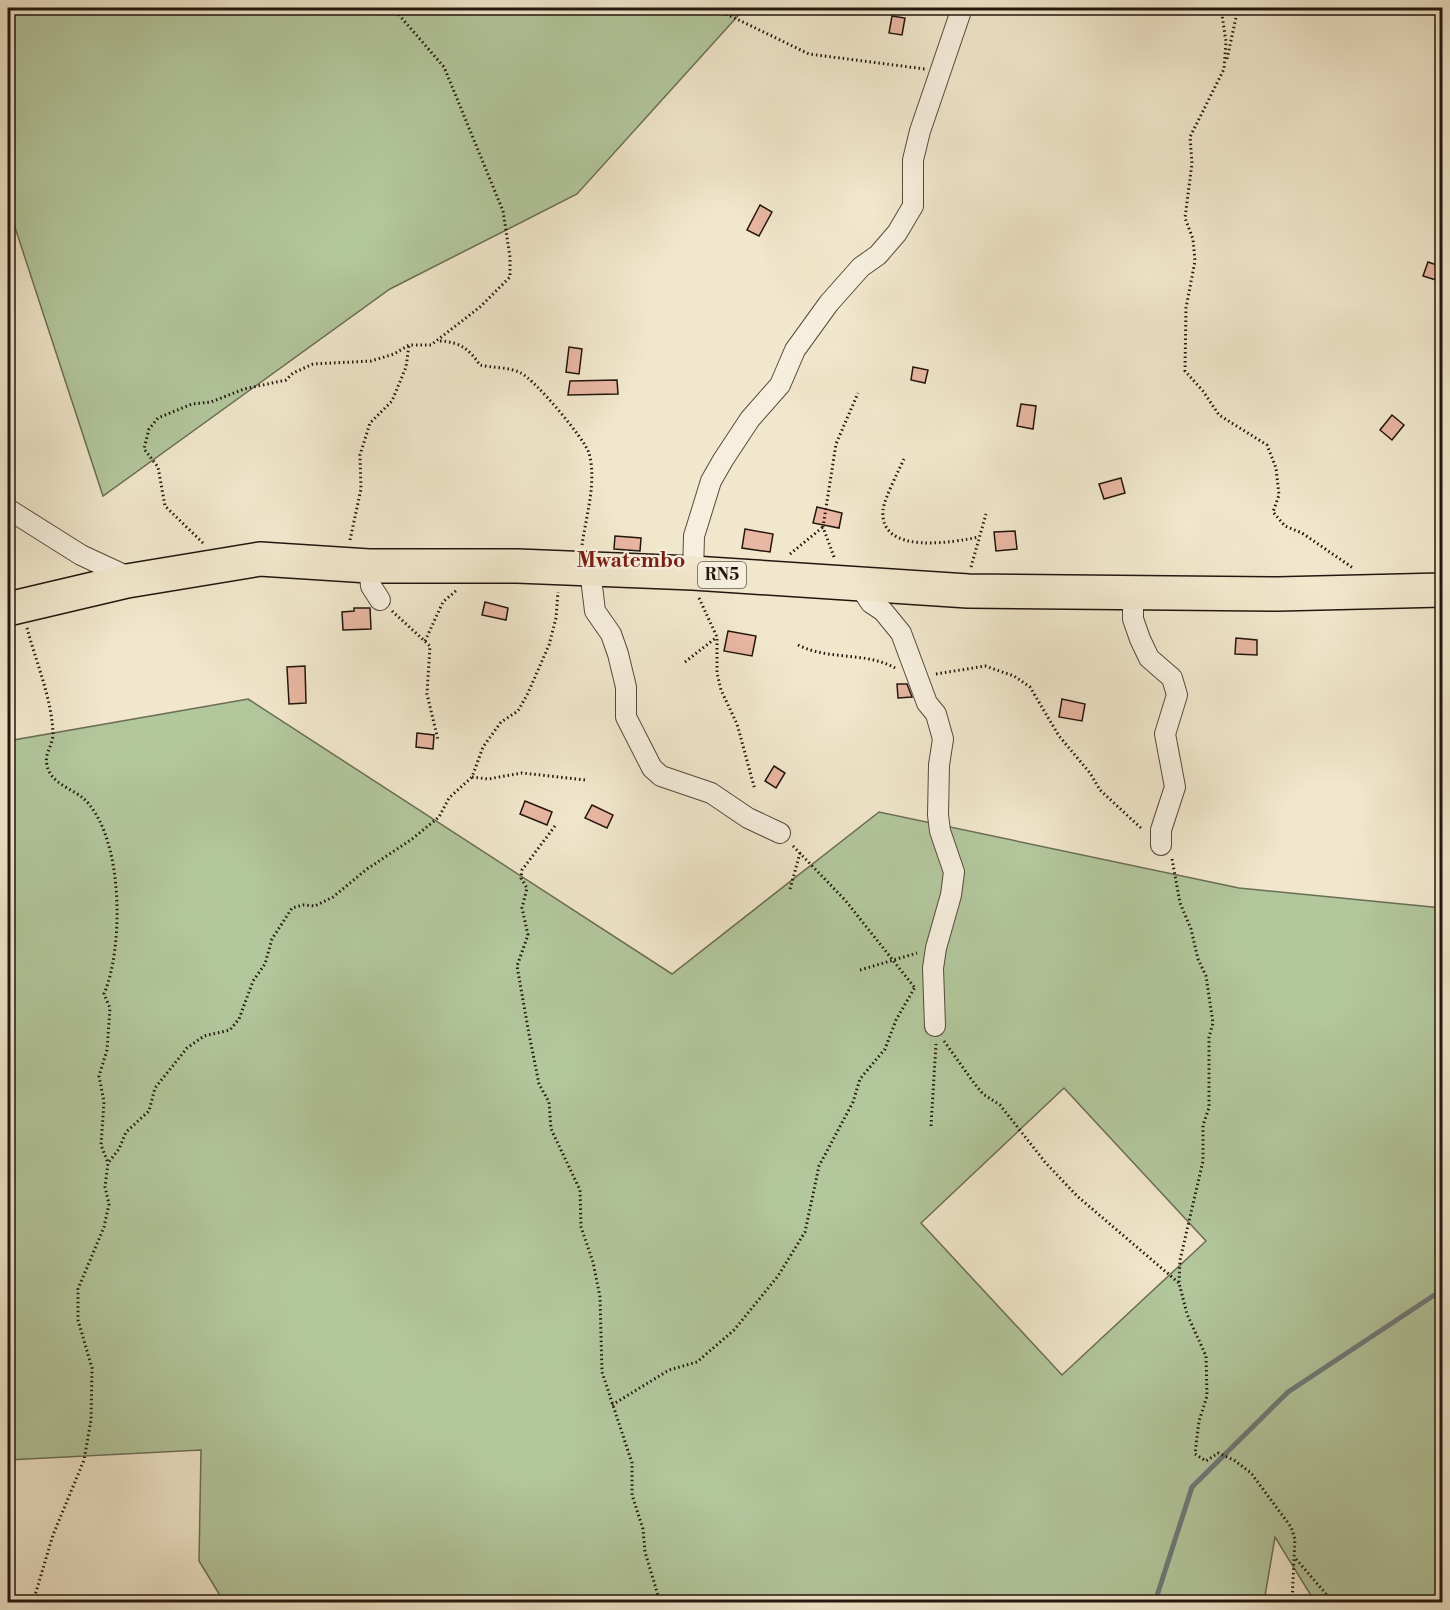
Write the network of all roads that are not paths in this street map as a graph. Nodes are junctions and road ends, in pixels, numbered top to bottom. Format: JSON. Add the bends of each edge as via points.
{"nodes":[{"id":1,"x":962,"y":8,"type":"edge"},
{"id":2,"x":8,"y":509,"type":"edge"},
{"id":3,"x":360,"y":565,"type":"junction"},
{"id":4,"x":576,"y":570,"type":"junction"},
{"id":5,"x":693,"y":573,"type":"junction"},
{"id":6,"x":126,"y":581,"type":"junction"},
{"id":7,"x":858,"y":584,"type":"junction"},
{"id":8,"x":1443,"y":590,"type":"edge"},
{"id":9,"x":1133,"y":591,"type":"junction"},
{"id":10,"x":380,"y":600,"type":"road end"},
{"id":11,"x":14,"y":608,"type":"edge"},
{"id":12,"x":780,"y":833,"type":"road end"},
{"id":13,"x":1161,"y":845,"type":"road end"},
{"id":14,"x":935,"y":1026,"type":"road end"}],
"edges":[{"from":1,"to":5,"type":"street","via":[[938,70],[913,160],[913,206],[878,255],[861,267],[823,310],[795,350],[780,385],[750,419],[723,460],[711,482],[694,536]]},
{"from":2,"to":6,"type":"street","via":[[81,555],[122,574]]},
{"from":3,"to":4,"type":"highway","number":"RN5"},
{"from":3,"to":6,"type":"highway","number":"RN5","via":[[260,559]]},
{"from":3,"to":10,"type":"street"},
{"from":4,"to":5,"type":"highway","number":"RN5"},
{"from":4,"to":12,"type":"street","via":[[595,611],[611,634],[626,687],[626,717],[652,768],[661,776],[711,794]]},
{"from":5,"to":7,"type":"highway","number":"RN5"},
{"from":6,"to":11,"type":"highway","number":"RN5"},
{"from":7,"to":9,"type":"highway","number":"RN5","via":[[968,591]]},
{"from":7,"to":14,"type":"street","via":[[901,633],[943,739],[938,814],[954,872],[933,968]]},
{"from":8,"to":9,"type":"highway","number":"RN5"},
{"from":9,"to":13,"type":"street","via":[[1133,619],[1140,639],[1149,658],[1172,678],[1177,695],[1166,734],[1175,787],[1161,830]]}]}
